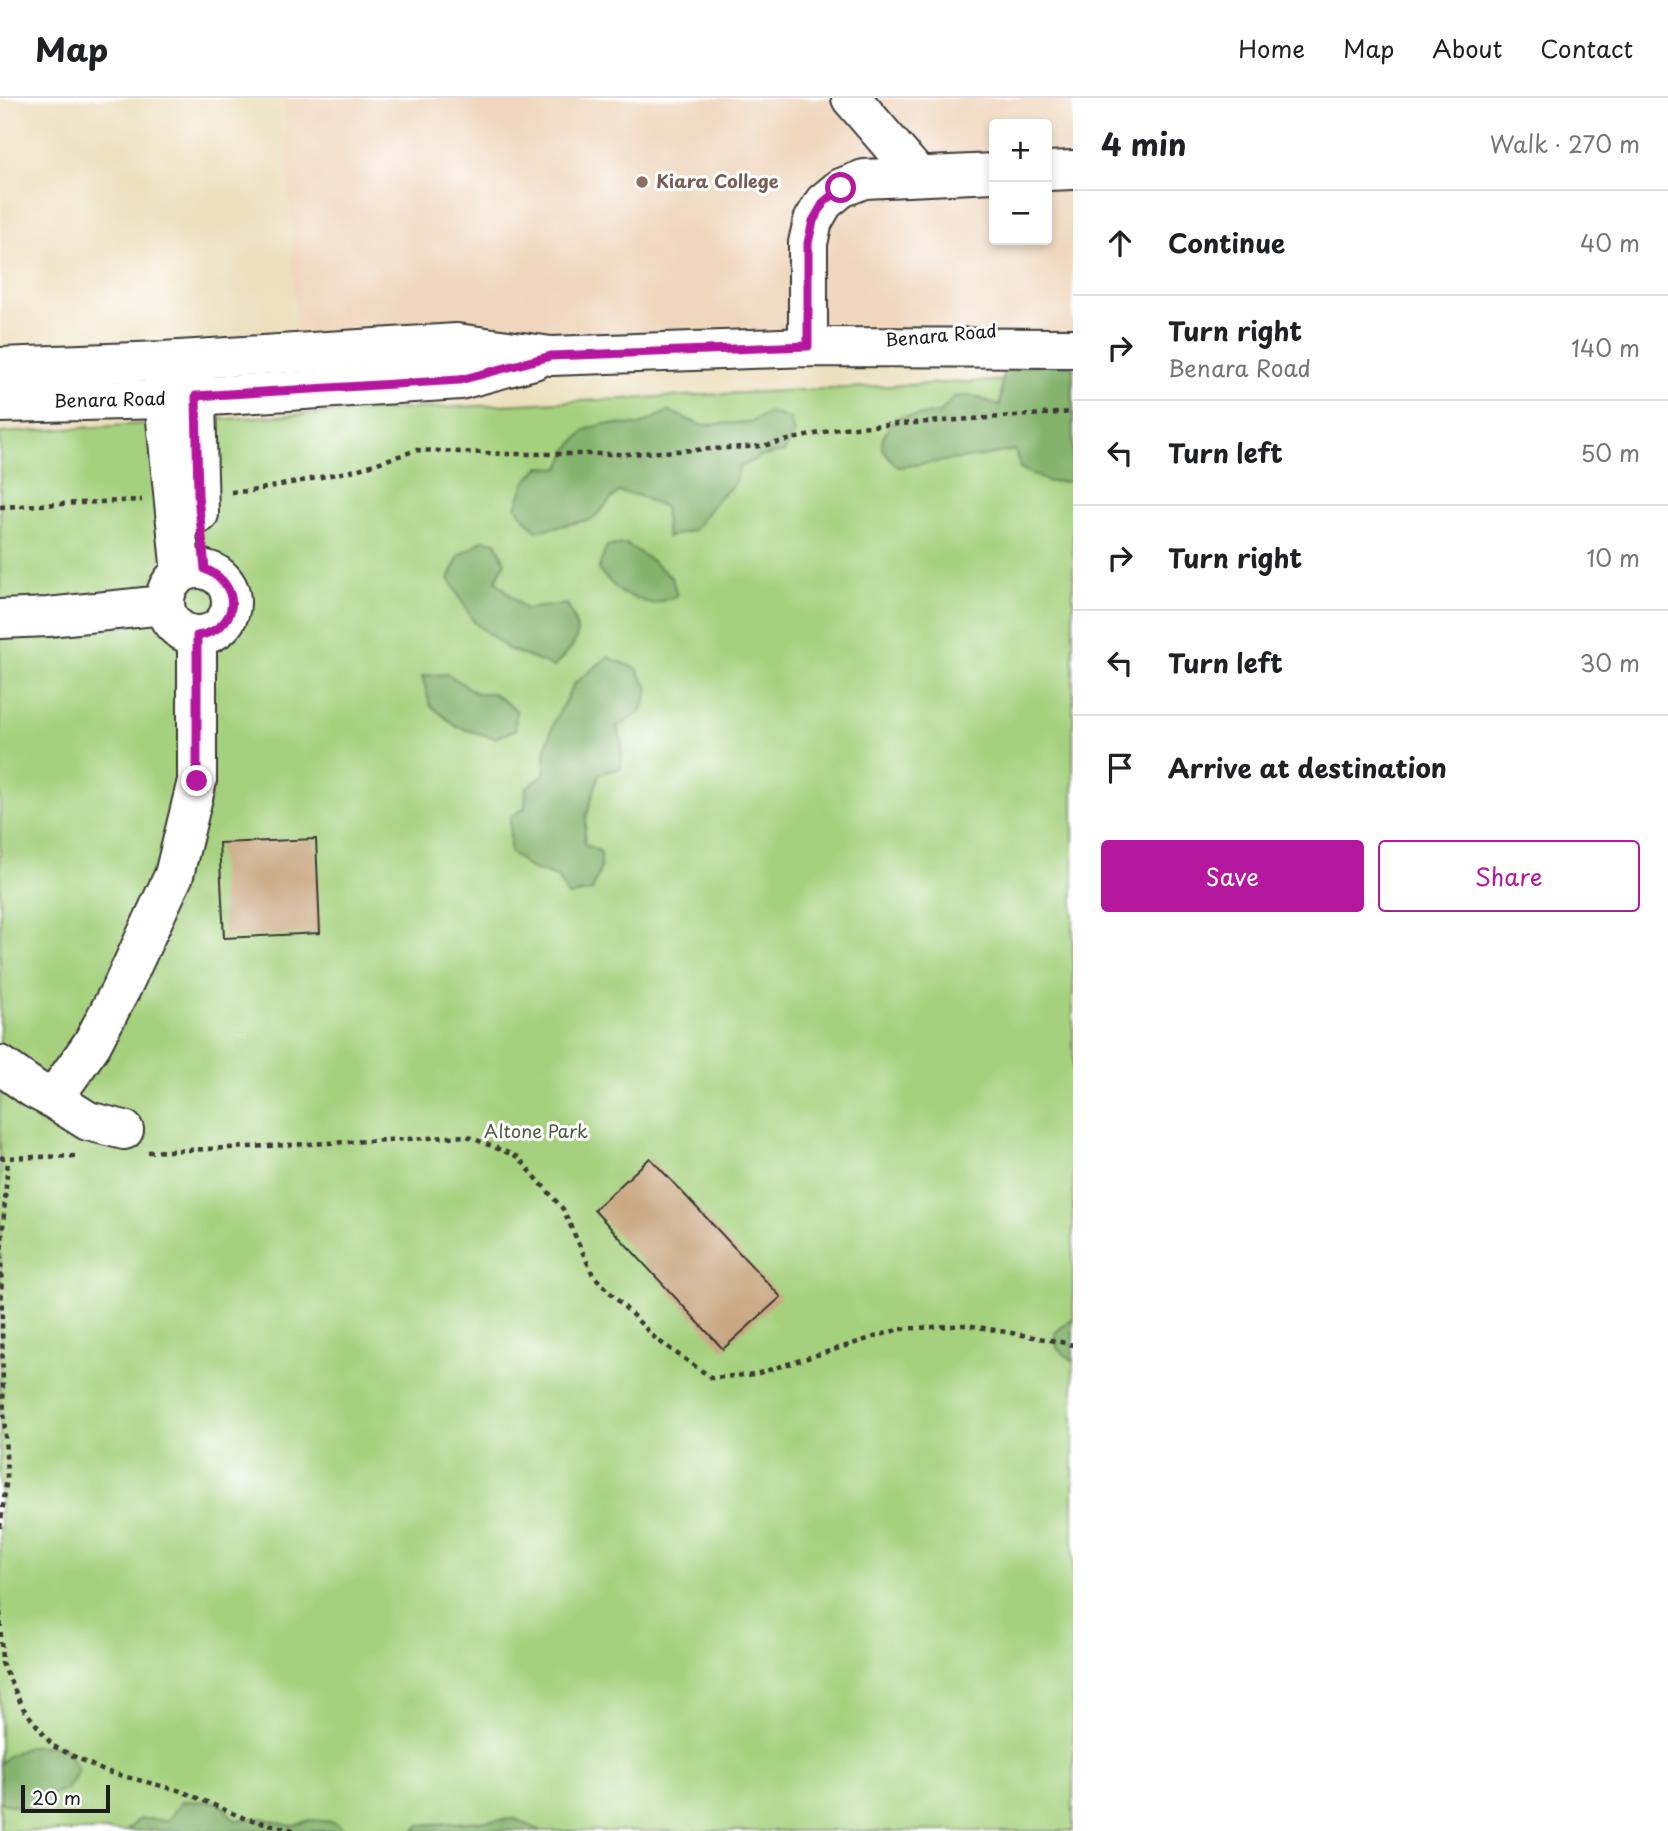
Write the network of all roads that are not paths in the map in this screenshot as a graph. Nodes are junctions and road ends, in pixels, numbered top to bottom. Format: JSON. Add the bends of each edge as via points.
{"nodes":[{"id":1,"x":851,"y":98,"type":"edge"},
{"id":2,"x":1073,"y":170,"type":"edge"},
{"id":3,"x":1052,"y":171,"type":"edge"},
{"id":4,"x":989,"y":173,"type":"edge"},
{"id":5,"x":918,"y":176,"type":"junction"},
{"id":6,"x":1073,"y":325,"type":"edge"},
{"id":7,"x":808,"y":346,"type":"junction"},
{"id":8,"x":1073,"y":348,"type":"edge"},
{"id":9,"x":551,"y":356,"type":"junction"},
{"id":10,"x":178,"y":360,"type":"junction"},
{"id":11,"x":0,"y":367,"type":"edge"},
{"id":12,"x":180,"y":398,"type":"junction"},
{"id":13,"x":0,"y":403,"type":"edge"},
{"id":14,"x":183,"y":582,"type":"junction"},
{"id":15,"x":0,"y":619,"type":"edge"},
{"id":16,"x":197,"y":636,"type":"junction"},
{"id":17,"x":0,"y":1065,"type":"edge"},
{"id":18,"x":53,"y":1099,"type":"junction"},
{"id":19,"x":132,"y":1141,"type":"road end"}],
"edges":[{"from":1,"to":5,"type":"main road"},
{"from":2,"to":3,"type":"main road"},
{"from":4,"to":5,"type":"main road"},
{"from":5,"to":7,"type":"main road","via":[[864,179],[841,188],[824,202],[808,243]]},
{"from":6,"to":7,"type":"main road","name":"Benara Road"},
{"from":7,"to":8,"type":"main road","name":"Benara Road"},
{"from":7,"to":9,"type":"main road","name":"Benara Road"},
{"from":9,"to":10,"type":"main road","name":"Benara Road","via":[[457,343]]},
{"from":9,"to":12,"type":"main road","name":"Benara Road","via":[[460,380]]},
{"from":10,"to":11,"type":"main road","name":"Benara Road"},
{"from":10,"to":12,"type":"main road"},
{"from":12,"to":13,"type":"main road","name":"Benara Road"},
{"from":12,"to":14,"type":"main road"},
{"from":14,"to":15,"type":"main road","via":[[48,617]]},
{"from":14,"to":16,"type":"main road","via":[[167,617],[174,627]]},
{"from":14,"to":16,"type":"main road","via":[[216,574],[230,594],[228,618],[210,634]]},
{"from":16,"to":18,"type":"main road","via":[[197,781],[174,874],[92,1044]]},
{"from":17,"to":18,"type":"main road"},
{"from":18,"to":19,"type":"main road"}]}
